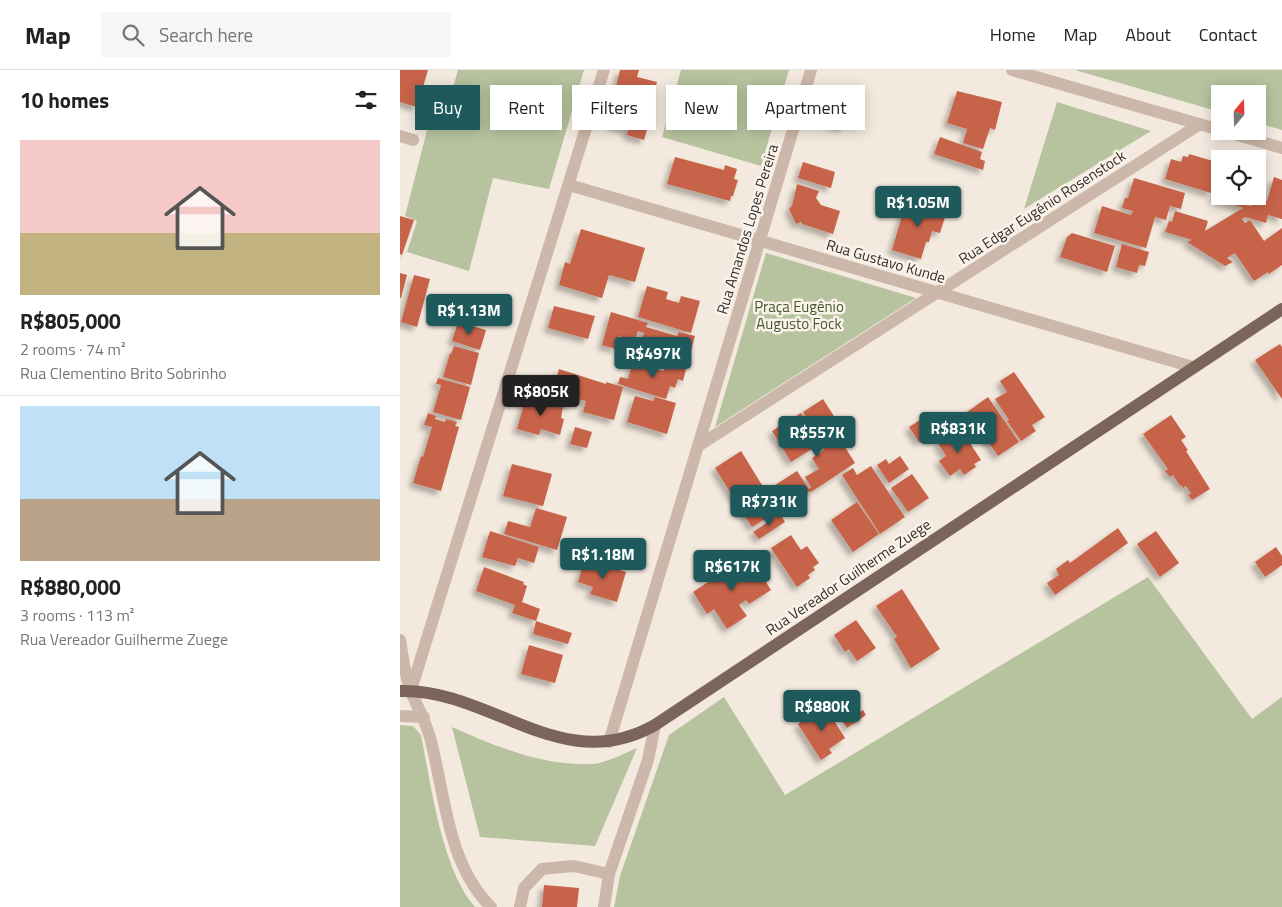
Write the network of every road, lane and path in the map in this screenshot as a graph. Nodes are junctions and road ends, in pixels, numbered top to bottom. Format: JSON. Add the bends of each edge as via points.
{"nodes":[{"id":1,"x":604,"y":70,"type":"edge"},
{"id":2,"x":811,"y":70,"type":"edge"},
{"id":3,"x":1012,"y":70,"type":"edge"},
{"id":4,"x":1200,"y":124,"type":"junction"},
{"id":5,"x":1211,"y":127,"type":"edge"},
{"id":6,"x":400,"y":136,"type":"edge"},
{"id":7,"x":413,"y":140,"type":"dead end"},
{"id":8,"x":1255,"y":140,"type":"edge"},
{"id":9,"x":1282,"y":148,"type":"edge"},
{"id":10,"x":569,"y":185,"type":"junction"},
{"id":11,"x":760,"y":241,"type":"junction"},
{"id":12,"x":938,"y":293,"type":"junction"},
{"id":13,"x":1282,"y":309,"type":"edge"},
{"id":14,"x":1193,"y":367,"type":"junction"},
{"id":15,"x":698,"y":446,"type":"junction"},
{"id":16,"x":400,"y":640,"type":"edge"},
{"id":17,"x":405,"y":691,"type":"edge"},
{"id":18,"x":400,"y":716,"type":"edge"},
{"id":19,"x":424,"y":717,"type":"junction"},
{"id":20,"x":655,"y":725,"type":"junction"},
{"id":21,"x":609,"y":742,"type":"junction"},
{"id":22,"x":609,"y":874,"type":"junction"},
{"id":23,"x":490,"y":907,"type":"edge"},
{"id":24,"x":520,"y":907,"type":"edge"},
{"id":25,"x":604,"y":907,"type":"edge"}],
"edges":[{"from":1,"to":10,"type":"street"},
{"from":2,"to":11,"type":"street","name":"Rua Amandos Lopes Pereira"},
{"from":3,"to":4,"type":"street"},
{"from":4,"to":5,"type":"street"},
{"from":4,"to":12,"type":"street","name":"Rua Edgar Eugênio Rosenstock"},
{"from":6,"to":7,"type":"street"},
{"from":8,"to":9,"type":"street"},
{"from":10,"to":11,"type":"street","name":"Rua Gustavo Kunde"},
{"from":10,"to":17,"type":"street"},
{"from":11,"to":12,"type":"street","name":"Rua Gustavo Kunde"},
{"from":11,"to":15,"type":"street","name":"Rua Amandos Lopes Pereira"},
{"from":12,"to":14,"type":"street","name":"Rua Gustavo Kunde"},
{"from":12,"to":15,"type":"street","name":"Rua Edgar Eugênio Rosenstock"},
{"from":13,"to":14,"type":"main road","name":"Rua Vereador Guilherme Zuege"},
{"from":14,"to":20,"type":"main road","name":"Rua Vereador Guilherme Zuege"},
{"from":15,"to":21,"type":"street","name":"Rua Amandos Lopes Pereira"},
{"from":16,"to":17,"type":"street"},
{"from":17,"to":19,"type":"street"},
{"from":17,"to":21,"type":"main road","name":"Rua Vereador Guilherme Zuege","via":[[426,692],[561,738]]},
{"from":18,"to":19,"type":"street"},
{"from":19,"to":23,"type":"street","via":[[460,859],[470,882]]},
{"from":20,"to":21,"type":"main road","name":"Rua Vereador Guilherme Zuege","via":[[633,736]]},
{"from":20,"to":22,"type":"street","via":[[648,760]]},
{"from":22,"to":24,"type":"street","via":[[574,866],[542,869],[524,888]]},
{"from":22,"to":25,"type":"street"}]}
